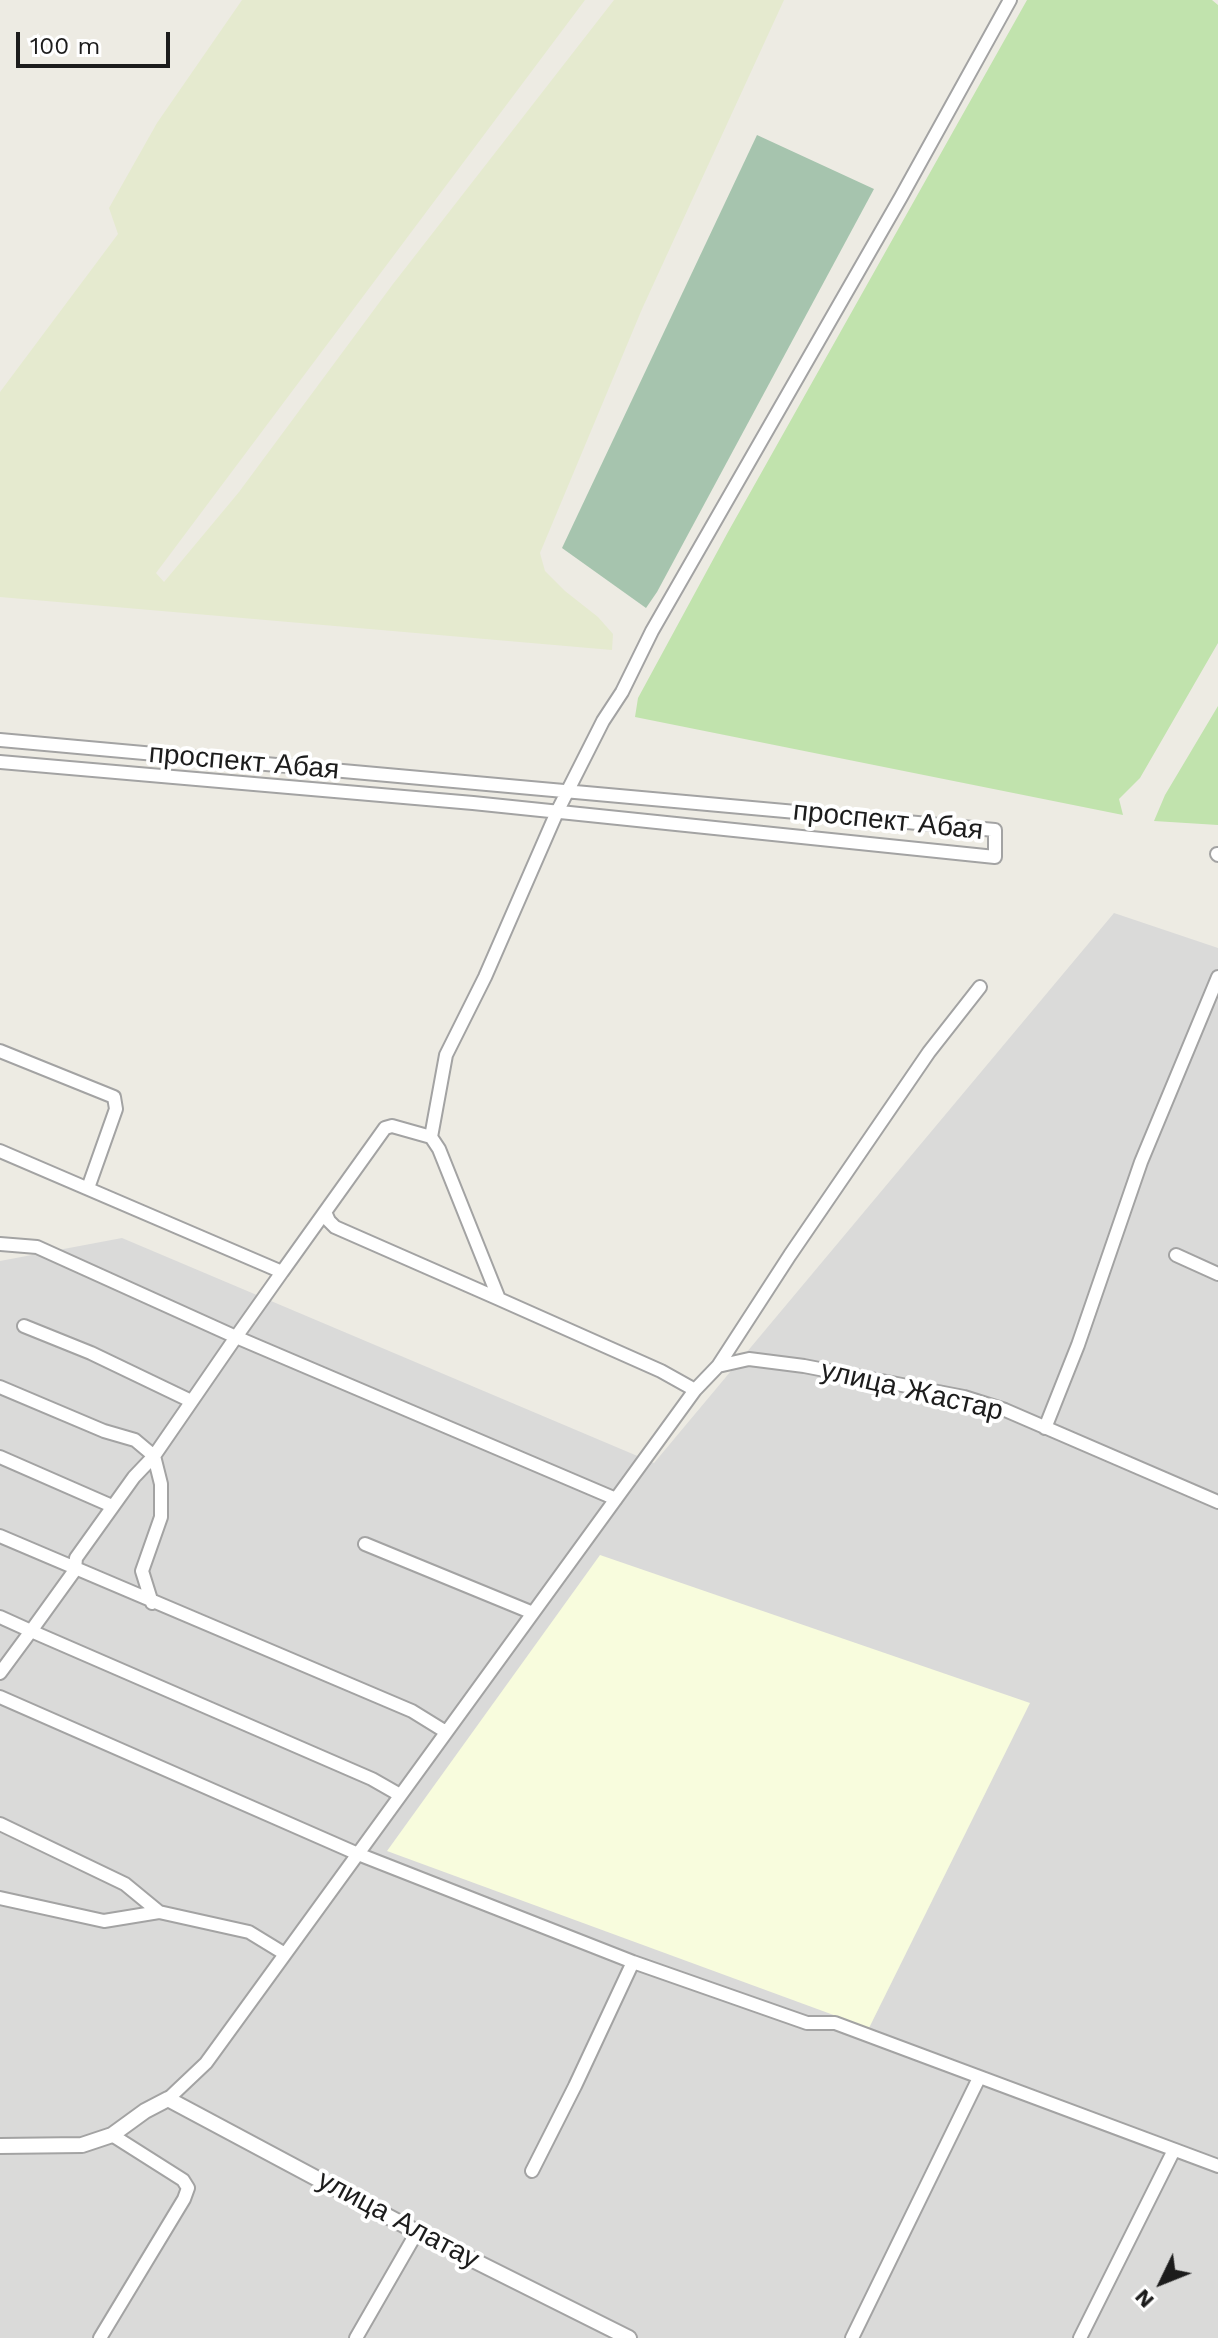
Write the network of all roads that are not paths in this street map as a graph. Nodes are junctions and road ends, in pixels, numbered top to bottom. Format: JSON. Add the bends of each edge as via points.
{"nodes":[{"id":1,"x":1010,"y":0,"type":"edge"},
{"id":2,"x":0,"y":740,"type":"edge"},
{"id":3,"x":0,"y":762,"type":"edge"},
{"id":4,"x":570,"y":790,"type":"junction"},
{"id":5,"x":557,"y":812,"type":"junction"},
{"id":6,"x":1218,"y":977,"type":"edge"},
{"id":7,"x":980,"y":987,"type":"dead end"},
{"id":8,"x":0,"y":1051,"type":"edge"},
{"id":9,"x":431,"y":1137,"type":"junction"},
{"id":10,"x":0,"y":1151,"type":"edge"},
{"id":11,"x":88,"y":1188,"type":"junction"},
{"id":12,"x":325,"y":1212,"type":"junction"},
{"id":13,"x":0,"y":1244,"type":"edge"},
{"id":14,"x":1176,"y":1255,"type":"dead end"},
{"id":15,"x":282,"y":1272,"type":"junction"},
{"id":16,"x":1218,"y":1274,"type":"edge"},
{"id":17,"x":499,"y":1299,"type":"junction"},
{"id":18,"x":24,"y":1326,"type":"dead end"},
{"id":19,"x":236,"y":1337,"type":"junction"},
{"id":20,"x":718,"y":1366,"type":"junction"},
{"id":21,"x":0,"y":1387,"type":"edge"},
{"id":22,"x":695,"y":1390,"type":"junction"},
{"id":23,"x":191,"y":1401,"type":"junction"},
{"id":24,"x":1045,"y":1428,"type":"junction"},
{"id":25,"x":154,"y":1456,"type":"junction"},
{"id":26,"x":0,"y":1457,"type":"edge"},
{"id":27,"x":616,"y":1499,"type":"junction"},
{"id":28,"x":1218,"y":1502,"type":"edge"},
{"id":29,"x":112,"y":1506,"type":"junction"},
{"id":30,"x":0,"y":1536,"type":"edge"},
{"id":31,"x":365,"y":1544,"type":"dead end"},
{"id":32,"x":75,"y":1570,"type":"junction"},
{"id":33,"x":152,"y":1603,"type":"junction"},
{"id":34,"x":533,"y":1613,"type":"junction"},
{"id":35,"x":0,"y":1617,"type":"edge"},
{"id":36,"x":31,"y":1631,"type":"junction"},
{"id":37,"x":0,"y":1673,"type":"edge"},
{"id":38,"x":0,"y":1697,"type":"edge"},
{"id":39,"x":446,"y":1732,"type":"junction"},
{"id":40,"x":400,"y":1795,"type":"junction"},
{"id":41,"x":0,"y":1824,"type":"edge"},
{"id":42,"x":358,"y":1854,"type":"junction"},
{"id":43,"x":0,"y":1898,"type":"edge"},
{"id":44,"x":159,"y":1912,"type":"junction"},
{"id":45,"x":285,"y":1954,"type":"junction"},
{"id":46,"x":633,"y":1962,"type":"junction"},
{"id":47,"x":979,"y":2078,"type":"junction"},
{"id":48,"x":168,"y":2099,"type":"junction"},
{"id":49,"x":112,"y":2135,"type":"junction"},
{"id":50,"x":0,"y":2146,"type":"edge"},
{"id":51,"x":1174,"y":2150,"type":"junction"},
{"id":52,"x":1218,"y":2166,"type":"edge"},
{"id":53,"x":532,"y":2171,"type":"dead end"},
{"id":54,"x":417,"y":2232,"type":"junction"},
{"id":55,"x":100,"y":2338,"type":"edge"},
{"id":56,"x":356,"y":2338,"type":"edge"},
{"id":57,"x":629,"y":2338,"type":"edge"},
{"id":58,"x":852,"y":2338,"type":"edge"},
{"id":59,"x":1080,"y":2338,"type":"edge"}],
"edges":[{"from":1,"to":4,"type":"street","via":[[652,631]]},
{"from":2,"to":4,"type":"street","name":"проспект Абая"},
{"from":3,"to":5,"type":"street","name":"проспект Абая"},
{"from":4,"to":5,"type":"street"},
{"from":4,"to":5,"type":"street","name":"проспект Абая","via":[[995,830],[995,857]]},
{"from":5,"to":9,"type":"street","via":[[446,1055]]},
{"from":6,"to":24,"type":"street","via":[[1141,1162]]},
{"from":7,"to":20,"type":"street","via":[[929,1052]]},
{"from":8,"to":11,"type":"street","via":[[114,1097],[116,1109]]},
{"from":9,"to":12,"type":"street","via":[[385,1128]]},
{"from":9,"to":17,"type":"street"},
{"from":10,"to":11,"type":"street"},
{"from":11,"to":15,"type":"street"},
{"from":12,"to":15,"type":"street"},
{"from":12,"to":17,"type":"street","via":[[335,1227]]},
{"from":13,"to":19,"type":"street","via":[[37,1247]]},
{"from":14,"to":16,"type":"street"},
{"from":15,"to":19,"type":"street"},
{"from":17,"to":22,"type":"street"},
{"from":18,"to":23,"type":"street"},
{"from":19,"to":23,"type":"street"},
{"from":19,"to":27,"type":"street"},
{"from":20,"to":22,"type":"street"},
{"from":20,"to":24,"type":"street","name":"улица Жастар","via":[[749,1359],[831,1371],[964,1397]]},
{"from":21,"to":25,"type":"street","via":[[135,1440]]},
{"from":22,"to":27,"type":"street"},
{"from":23,"to":25,"type":"street"},
{"from":24,"to":28,"type":"street","name":"улица Жастар"},
{"from":25,"to":29,"type":"street"},
{"from":25,"to":33,"type":"street","via":[[161,1517],[142,1571]]},
{"from":26,"to":29,"type":"street"},
{"from":27,"to":34,"type":"street"},
{"from":29,"to":32,"type":"street","via":[[76,1558]]},
{"from":30,"to":32,"type":"street"},
{"from":31,"to":34,"type":"street"},
{"from":32,"to":33,"type":"street"},
{"from":32,"to":36,"type":"street"},
{"from":33,"to":39,"type":"street","via":[[412,1711]]},
{"from":34,"to":39,"type":"street"},
{"from":35,"to":36,"type":"street"},
{"from":36,"to":37,"type":"street"},
{"from":36,"to":40,"type":"street"},
{"from":38,"to":42,"type":"street"},
{"from":39,"to":40,"type":"street"},
{"from":40,"to":42,"type":"street"},
{"from":41,"to":44,"type":"street","via":[[125,1884]]},
{"from":42,"to":45,"type":"street"},
{"from":42,"to":46,"type":"street"},
{"from":43,"to":44,"type":"street","via":[[104,1921]]},
{"from":44,"to":45,"type":"street","via":[[249,1932]]},
{"from":45,"to":48,"type":"street","via":[[206,2063]]},
{"from":46,"to":47,"type":"street","via":[[807,2023],[835,2023]]},
{"from":46,"to":53,"type":"street"},
{"from":47,"to":51,"type":"street"},
{"from":47,"to":58,"type":"street"},
{"from":48,"to":49,"type":"street"},
{"from":48,"to":54,"type":"street","name":"улица Алатау"},
{"from":49,"to":50,"type":"street","via":[[82,2145]]},
{"from":49,"to":55,"type":"street","via":[[188,2188]]},
{"from":51,"to":52,"type":"street"},
{"from":51,"to":59,"type":"street"},
{"from":54,"to":56,"type":"street"},
{"from":54,"to":57,"type":"street","name":"улица Алатау"}]}
